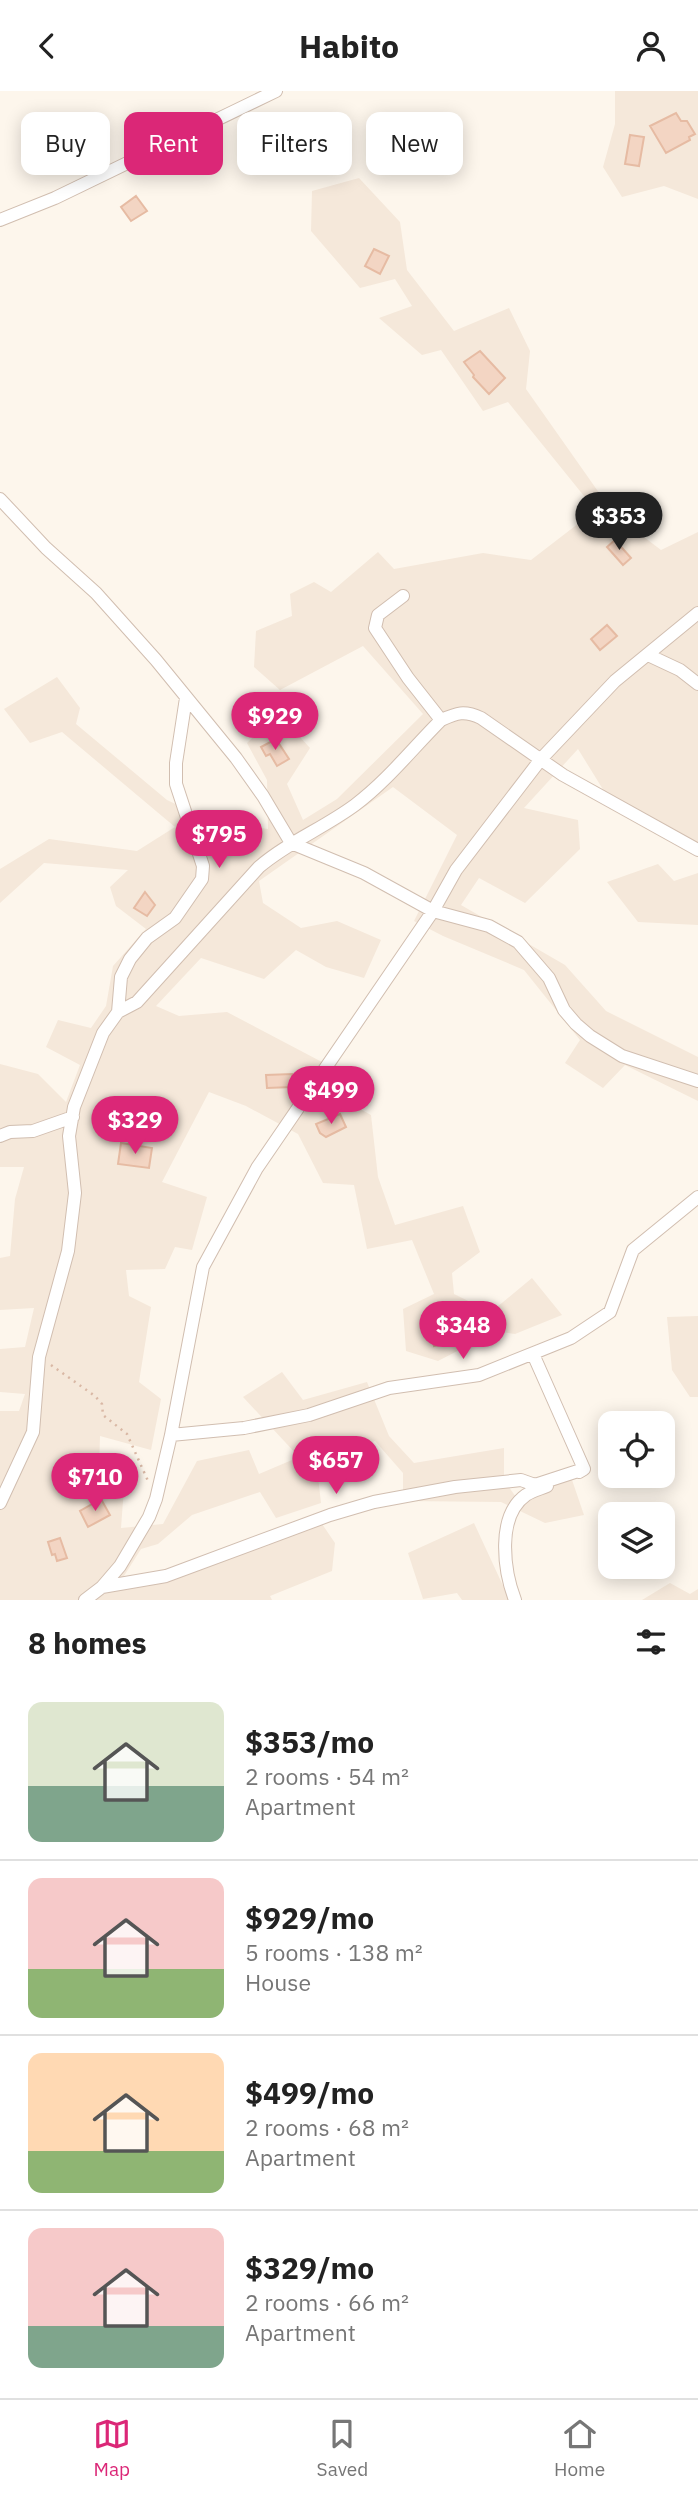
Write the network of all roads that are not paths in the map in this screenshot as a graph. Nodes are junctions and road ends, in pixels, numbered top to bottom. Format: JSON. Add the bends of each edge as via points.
{"nodes":[{"id":1,"x":276,"y":91,"type":"edge"},
{"id":2,"x":0,"y":220,"type":"edge"},
{"id":3,"x":0,"y":499,"type":"edge"},
{"id":4,"x":403,"y":596,"type":"dead end"},
{"id":5,"x":698,"y":613,"type":"edge"},
{"id":6,"x":648,"y":655,"type":"junction"},
{"id":7,"x":698,"y":684,"type":"edge"},
{"id":8,"x":186,"y":698,"type":"junction"},
{"id":9,"x":441,"y":720,"type":"junction"},
{"id":10,"x":541,"y":759,"type":"junction"},
{"id":11,"x":291,"y":843,"type":"junction"},
{"id":12,"x":698,"y":850,"type":"edge"},
{"id":13,"x":433,"y":911,"type":"junction"},
{"id":14,"x":118,"y":1011,"type":"junction"},
{"id":15,"x":698,"y":1081,"type":"edge"},
{"id":16,"x":73,"y":1117,"type":"junction"},
{"id":17,"x":0,"y":1136,"type":"edge"},
{"id":18,"x":698,"y":1197,"type":"edge"},
{"id":19,"x":533,"y":1353,"type":"junction"},
{"id":20,"x":171,"y":1435,"type":"junction"},
{"id":21,"x":584,"y":1469,"type":"junction"},
{"id":22,"x":0,"y":1503,"type":"edge"},
{"id":23,"x":102,"y":1587,"type":"junction"},
{"id":24,"x":88,"y":1599,"type":"edge"},
{"id":25,"x":515,"y":1600,"type":"edge"}],
"edges":[{"from":1,"to":2,"type":"street"},
{"from":3,"to":8,"type":"street","via":[[96,593]]},
{"from":4,"to":9,"type":"street","via":[[378,615],[375,628]]},
{"from":5,"to":6,"type":"street"},
{"from":6,"to":7,"type":"street"},
{"from":6,"to":10,"type":"street","via":[[615,681]]},
{"from":8,"to":11,"type":"street","via":[[251,779]]},
{"from":8,"to":14,"type":"street","via":[[176,784],[203,866],[202,879],[175,918],[147,937],[130,959],[121,977]]},
{"from":9,"to":10,"type":"street","via":[[467,711]]},
{"from":9,"to":11,"type":"street","via":[[359,802]]},
{"from":10,"to":12,"type":"street","via":[[602,799]]},
{"from":10,"to":13,"type":"street","via":[[456,870]]},
{"from":11,"to":13,"type":"street","via":[[364,873]]},
{"from":11,"to":14,"type":"street","via":[[258,867],[137,1002]]},
{"from":13,"to":15,"type":"street","via":[[489,926],[518,942],[549,978],[564,1010],[604,1046]]},
{"from":13,"to":20,"type":"street","via":[[257,1168],[204,1267]]},
{"from":14,"to":16,"type":"street","via":[[90,1060]]},
{"from":16,"to":17,"type":"street"},
{"from":16,"to":22,"type":"street","via":[[69,1136],[75,1193],[68,1251],[39,1357],[33,1432]]},
{"from":18,"to":19,"type":"street","via":[[633,1250],[610,1312],[570,1338]]},
{"from":19,"to":20,"type":"street","via":[[478,1375],[389,1388],[309,1415],[244,1428]]},
{"from":19,"to":21,"type":"street"},
{"from":20,"to":23,"type":"street","via":[[156,1499],[138,1537]]},
{"from":21,"to":23,"type":"street","via":[[535,1485],[521,1480],[374,1502],[166,1576]]},
{"from":21,"to":25,"type":"street","via":[[526,1495],[511,1514],[505,1555]]},
{"from":23,"to":24,"type":"street"}]}
